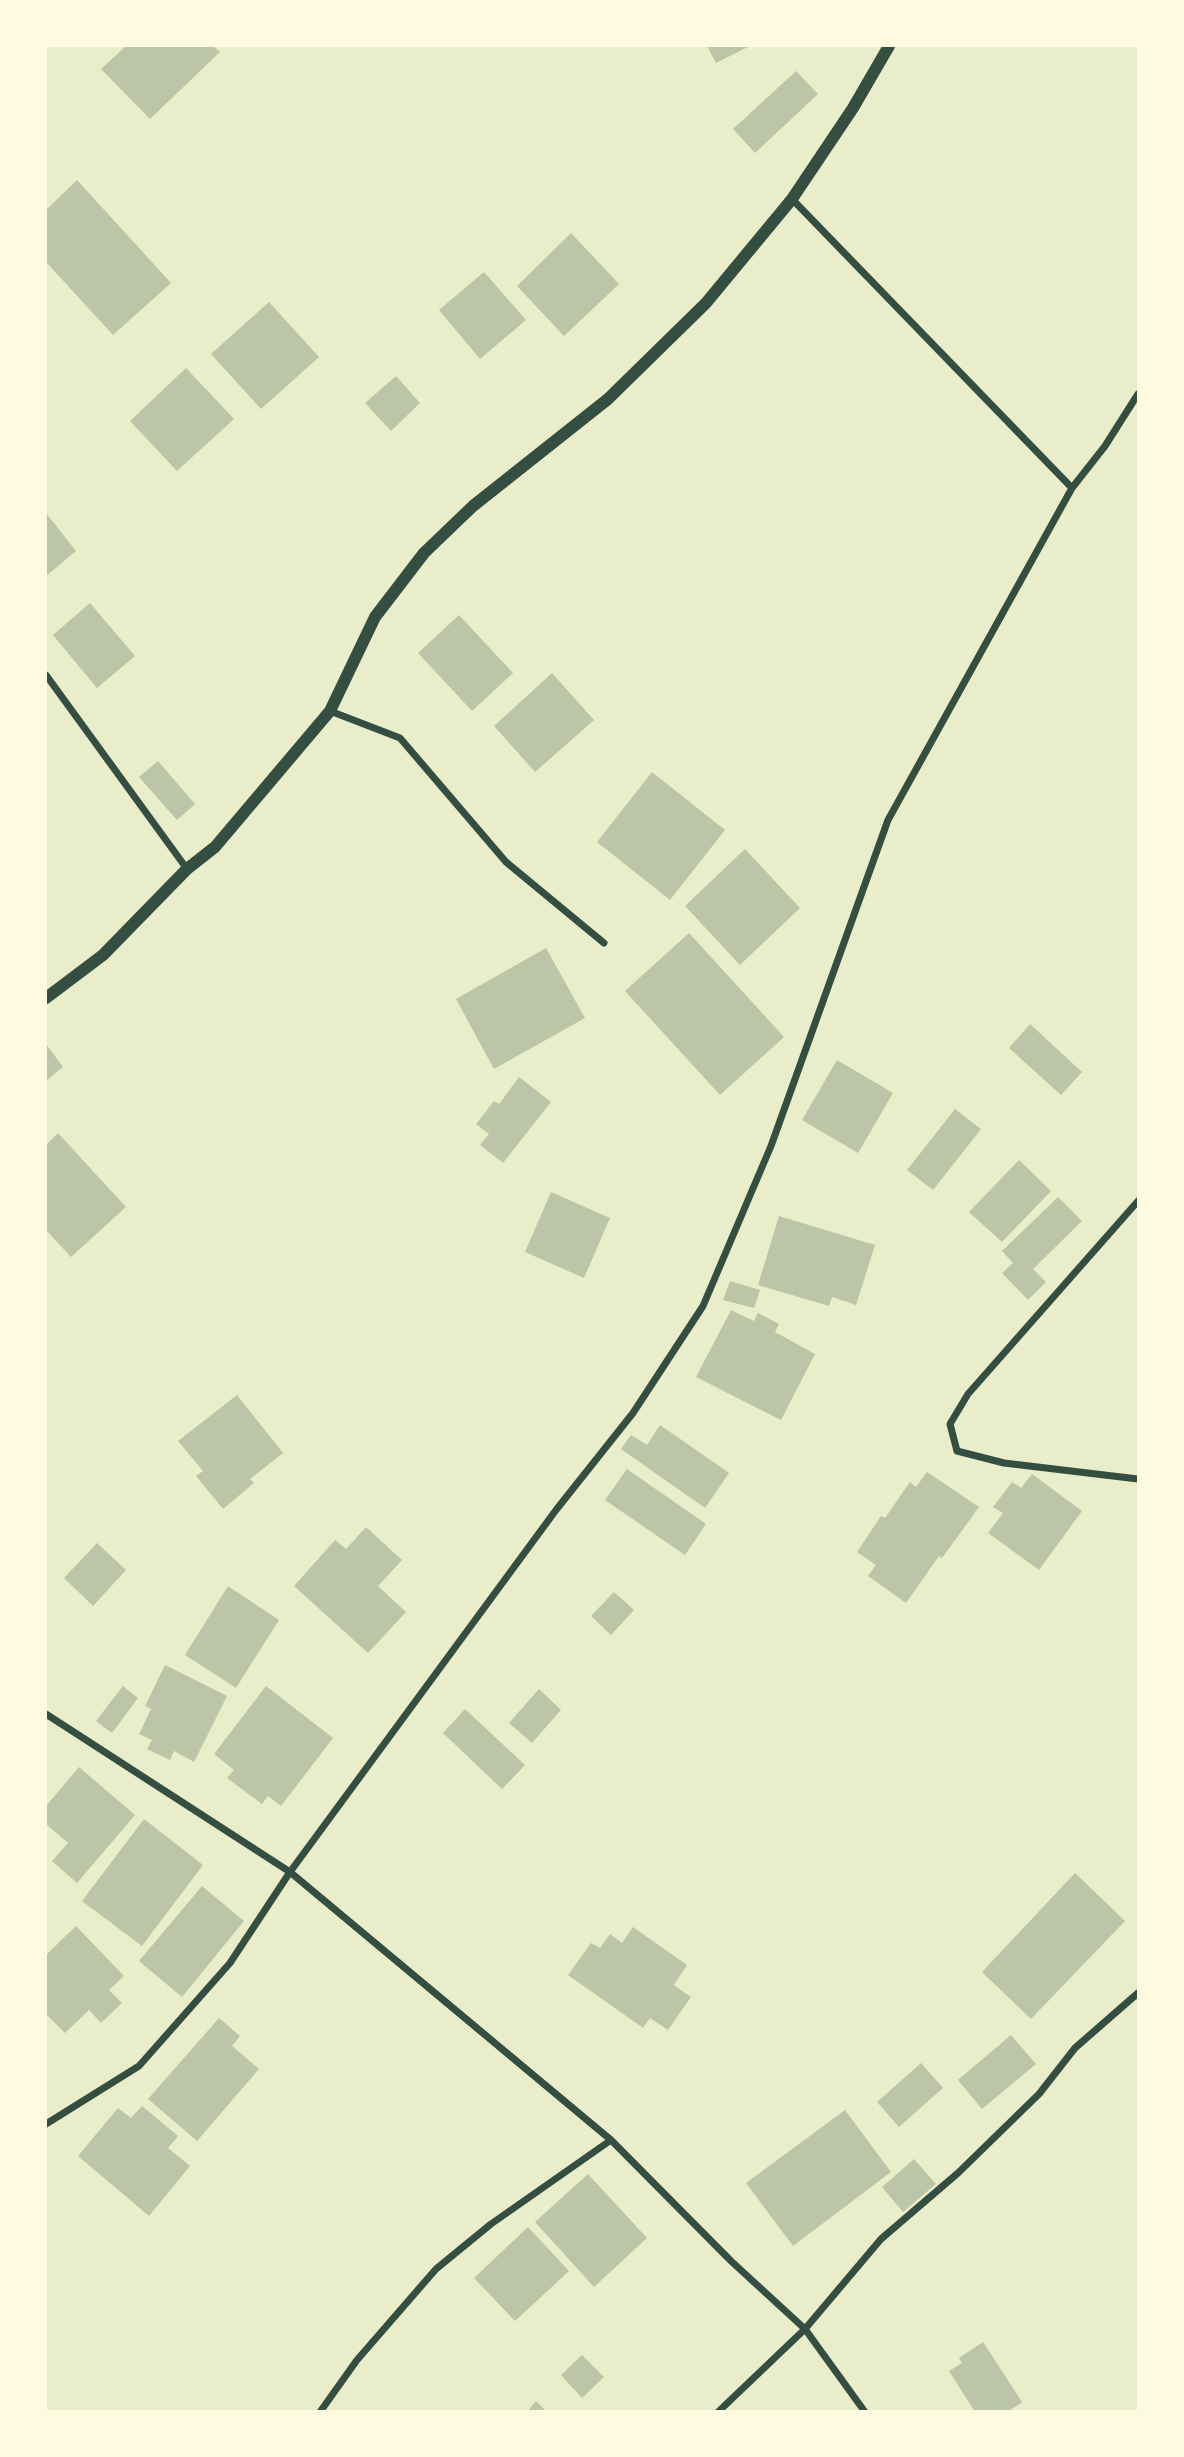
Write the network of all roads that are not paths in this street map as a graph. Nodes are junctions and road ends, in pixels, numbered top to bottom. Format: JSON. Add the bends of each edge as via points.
{"nodes":[{"id":1,"x":889,"y":46,"type":"edge"},
{"id":2,"x":792,"y":199,"type":"junction"},
{"id":3,"x":1139,"y":394,"type":"edge"},
{"id":4,"x":1072,"y":488,"type":"junction"},
{"id":5,"x":46,"y":675,"type":"edge"},
{"id":6,"x":330,"y":712,"type":"junction"},
{"id":7,"x":187,"y":869,"type":"junction"},
{"id":8,"x":604,"y":943,"type":"dead end"},
{"id":9,"x":46,"y":998,"type":"edge"},
{"id":10,"x":1139,"y":1201,"type":"edge"},
{"id":11,"x":1139,"y":1479,"type":"edge"},
{"id":12,"x":46,"y":1714,"type":"edge"},
{"id":13,"x":290,"y":1872,"type":"junction"},
{"id":14,"x":1139,"y":1993,"type":"edge"},
{"id":15,"x":46,"y":2124,"type":"edge"},
{"id":16,"x":611,"y":2140,"type":"junction"},
{"id":17,"x":805,"y":2329,"type":"junction"},
{"id":18,"x":320,"y":2412,"type":"edge"},
{"id":19,"x":718,"y":2412,"type":"edge"},
{"id":20,"x":865,"y":2412,"type":"edge"}],
"edges":[{"from":1,"to":2,"type":"street"},
{"from":2,"to":4,"type":"street"},
{"from":2,"to":6,"type":"street","via":[[706,303],[608,399],[473,506],[425,553],[375,617]]},
{"from":3,"to":4,"type":"street"},
{"from":4,"to":13,"type":"street","via":[[888,820],[771,1146],[704,1306],[633,1413],[556,1510]]},
{"from":5,"to":7,"type":"street"},
{"from":6,"to":7,"type":"street","via":[[215,846]]},
{"from":6,"to":8,"type":"street","via":[[400,738],[506,862]]},
{"from":7,"to":9,"type":"street","via":[[103,955]]},
{"from":10,"to":11,"type":"street","via":[[968,1394],[950,1424],[957,1451],[1004,1463]]},
{"from":12,"to":13,"type":"street"},
{"from":13,"to":15,"type":"street","via":[[230,1963],[139,2066]]},
{"from":13,"to":16,"type":"street"},
{"from":14,"to":17,"type":"street","via":[[1075,2048],[1039,2094],[958,2173],[881,2239]]},
{"from":16,"to":17,"type":"street"},
{"from":16,"to":18,"type":"street","via":[[491,2224],[436,2269],[357,2360]]},
{"from":17,"to":19,"type":"street"},
{"from":17,"to":20,"type":"street"}]}
